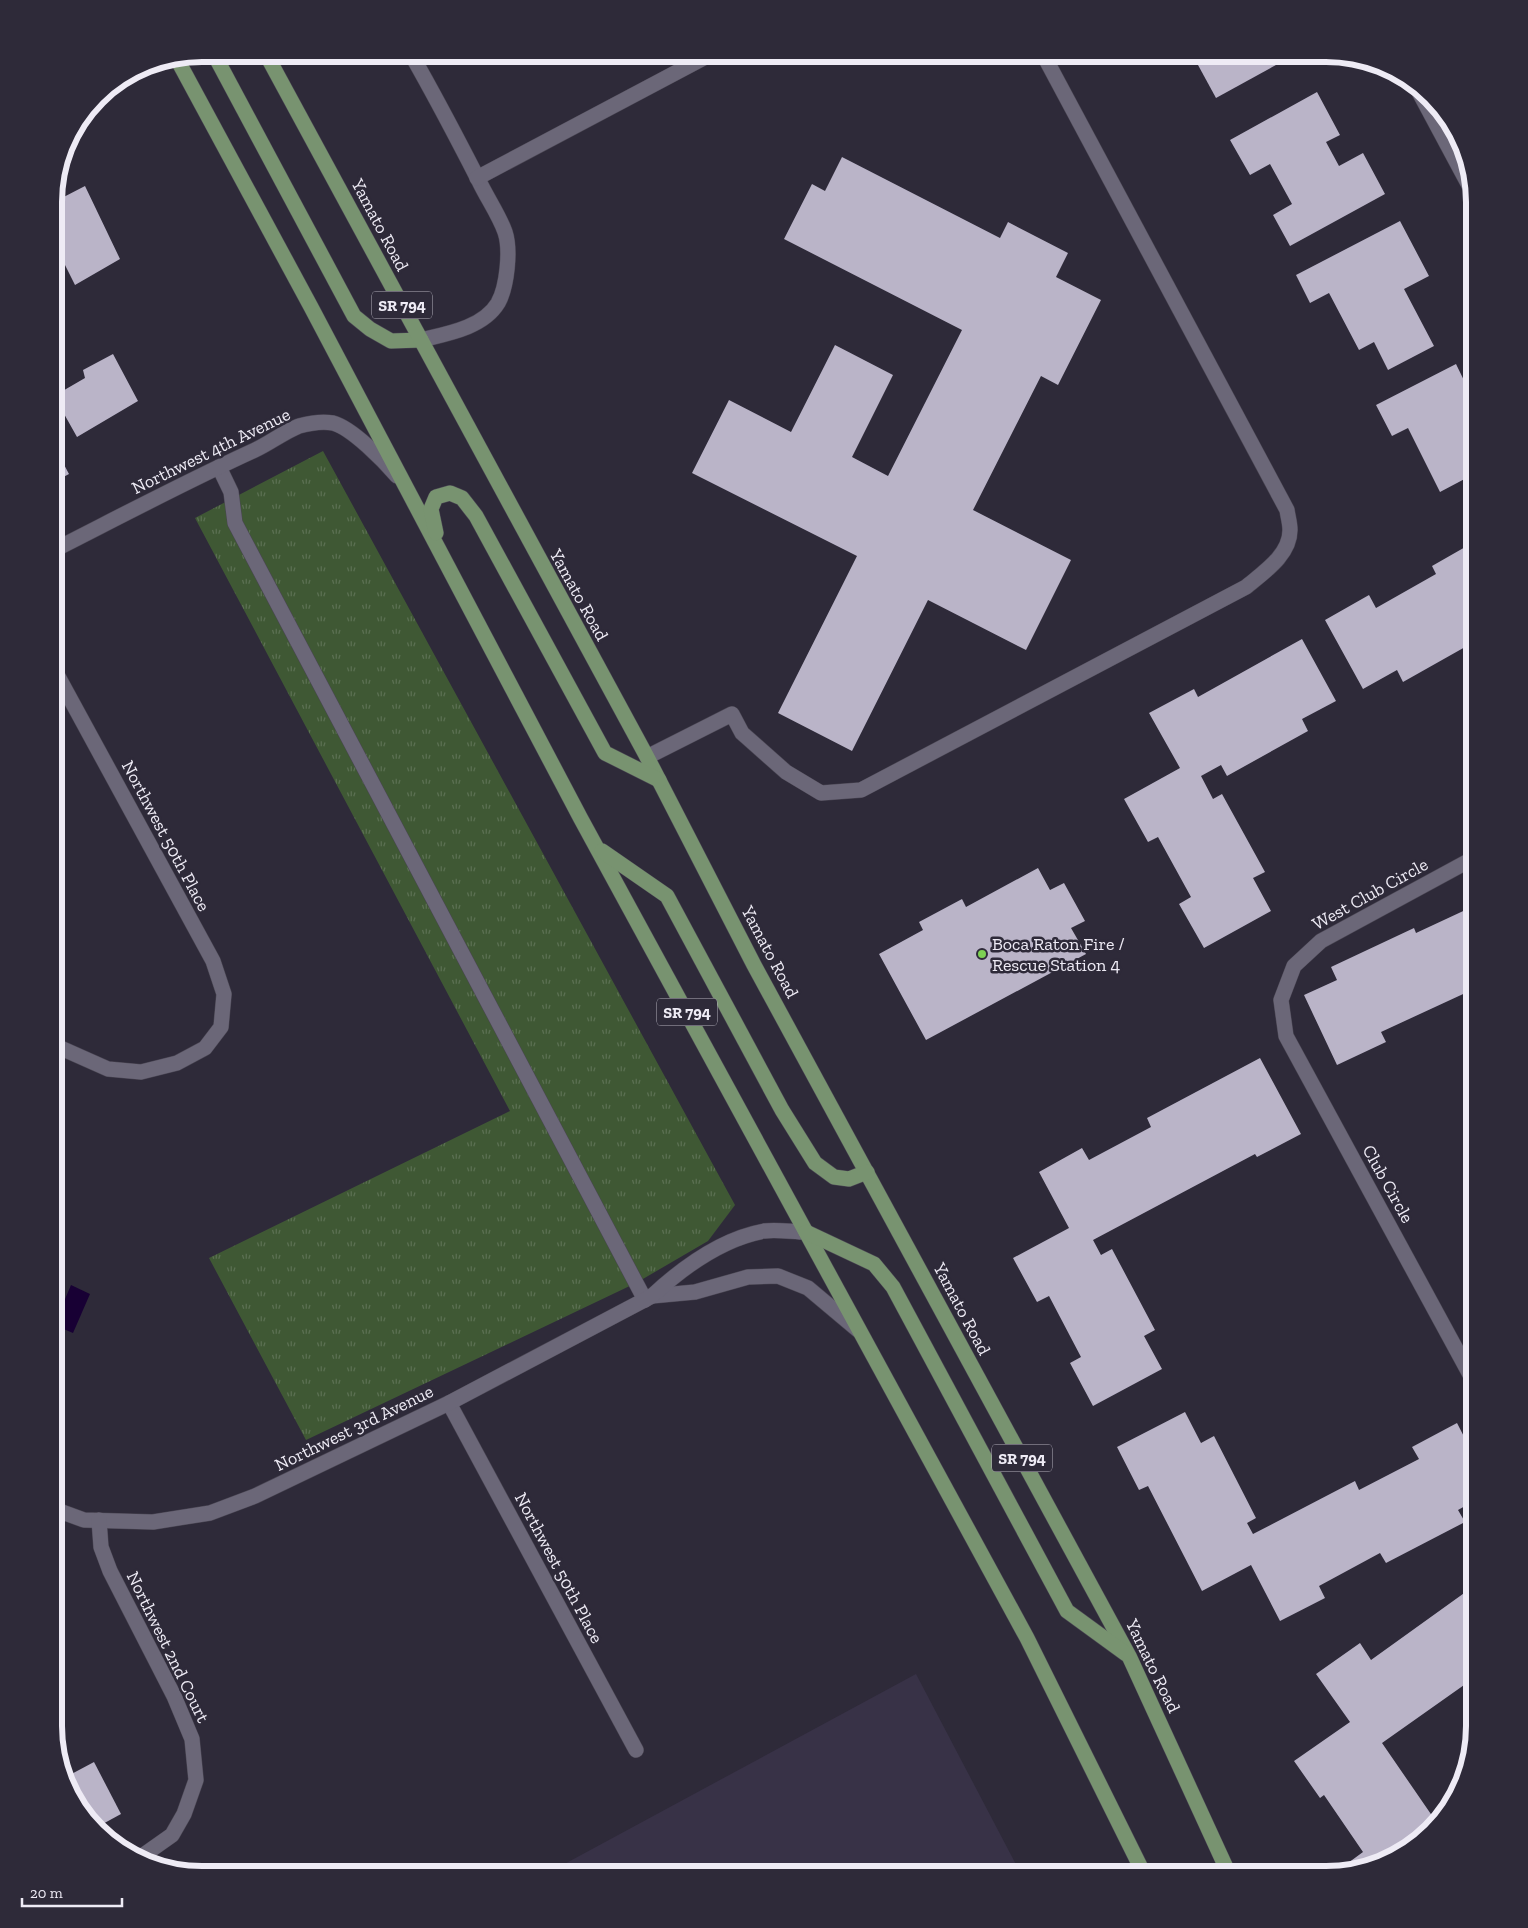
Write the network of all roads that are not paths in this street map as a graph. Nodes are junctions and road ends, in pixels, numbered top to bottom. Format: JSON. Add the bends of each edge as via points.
{"nodes":[{"id":1,"x":218,"y":62,"type":"edge"},
{"id":2,"x":270,"y":62,"type":"edge"},
{"id":3,"x":416,"y":62,"type":"edge"},
{"id":4,"x":695,"y":62,"type":"edge"},
{"id":5,"x":1048,"y":63,"type":"edge"},
{"id":6,"x":180,"y":64,"type":"edge"},
{"id":7,"x":1426,"y":105,"type":"edge"},
{"id":8,"x":1462,"y":172,"type":"edge"},
{"id":9,"x":477,"y":178,"type":"junction"},
{"id":10,"x":421,"y":340,"type":"junction"},
{"id":11,"x":219,"y":467,"type":"junction"},
{"id":12,"x":402,"y":481,"type":"junction"},
{"id":13,"x":63,"y":545,"type":"edge"},
{"id":14,"x":440,"y":552,"type":"junction"},
{"id":15,"x":63,"y":685,"type":"edge"},
{"id":16,"x":647,"y":758,"type":"junction"},
{"id":17,"x":659,"y":780,"type":"junction"},
{"id":18,"x":598,"y":849,"type":"junction"},
{"id":19,"x":1466,"y":862,"type":"edge"},
{"id":20,"x":1281,"y":1000,"type":"joint"},
{"id":21,"x":63,"y":1049,"type":"edge"},
{"id":22,"x":867,"y":1172,"type":"junction"},
{"id":23,"x":806,"y":1232,"type":"junction"},
{"id":24,"x":649,"y":1298,"type":"junction"},
{"id":25,"x":860,"y":1331,"type":"junction"},
{"id":26,"x":1466,"y":1367,"type":"edge"},
{"id":27,"x":449,"y":1403,"type":"junction"},
{"id":28,"x":63,"y":1512,"type":"edge"},
{"id":29,"x":99,"y":1520,"type":"junction"},
{"id":30,"x":1129,"y":1656,"type":"junction"},
{"id":31,"x":636,"y":1750,"type":"dead end"},
{"id":32,"x":146,"y":1853,"type":"edge"},
{"id":33,"x":1140,"y":1866,"type":"edge"},
{"id":34,"x":1225,"y":1866,"type":"edge"}],
"edges":[{"from":1,"to":10,"type":"main road","via":[[354,316],[391,340]]},
{"from":2,"to":10,"type":"main road","name":"Yamato Road","number":"SR 794"},
{"from":3,"to":9,"type":"street"},
{"from":4,"to":9,"type":"street"},
{"from":5,"to":16,"type":"street","via":[[1287,510],[1290,530],[1286,546],[1274,563],[1246,587],[861,790],[821,793],[814,789],[786,772],[742,733],[732,714]]},
{"from":6,"to":12,"type":"main road","number":"SR 794"},
{"from":7,"to":8,"type":"street"},
{"from":9,"to":10,"type":"street","via":[[505,233],[508,257],[498,303],[467,327]]},
{"from":10,"to":16,"type":"main road","name":"Yamato Road","number":"SR 794"},
{"from":11,"to":12,"type":"street","name":"Northwest 4th Avenue","via":[[298,427],[316,422],[334,424],[356,437]]},
{"from":11,"to":13,"type":"street","name":"Northwest 4th Avenue"},
{"from":11,"to":24,"type":"street","via":[[231,492],[235,523]]},
{"from":12,"to":14,"type":"main road","number":"SR 794"},
{"from":14,"to":17,"type":"main road","via":[[431,509],[436,497],[450,493],[462,498],[476,516],[605,753]]},
{"from":14,"to":18,"type":"main road","number":"SR 794"},
{"from":15,"to":21,"type":"street","name":"Northwest 50th Place","via":[[212,961],[224,994],[221,1027],[205,1048],[177,1063],[141,1072],[108,1069]]},
{"from":16,"to":17,"type":"main road","name":"Yamato Road","number":"SR 794"},
{"from":17,"to":22,"type":"main road","name":"Yamato Road","number":"SR 794","via":[[754,965]]},
{"from":18,"to":22,"type":"main road","via":[[667,896],[782,1110],[815,1163],[834,1177],[849,1179]]},
{"from":18,"to":23,"type":"main road","number":"SR 794"},
{"from":19,"to":20,"type":"street","name":"West Club Circle","via":[[1321,941],[1294,966]]},
{"from":20,"to":26,"type":"street","name":"Club Circle","via":[[1286,1036]]},
{"from":22,"to":30,"type":"main road","name":"Yamato Road","number":"SR 794"},
{"from":23,"to":24,"type":"street","name":"Northwest 3rd Avenue","via":[[766,1230],[728,1242],[677,1272]]},
{"from":23,"to":25,"type":"main road","number":"SR 794"},
{"from":23,"to":30,"type":"main road","via":[[874,1264],[893,1287],[1066,1611]]},
{"from":24,"to":25,"type":"street","name":"Northwest 3rd Avenue","via":[[695,1292],[748,1277],[778,1276],[808,1288]]},
{"from":24,"to":27,"type":"street","name":"Northwest 3rd Avenue"},
{"from":25,"to":33,"type":"main road","number":"SR 794","via":[[1027,1638]]},
{"from":27,"to":29,"type":"street","name":"Northwest 3rd Avenue","via":[[255,1496],[210,1513],[153,1522]]},
{"from":27,"to":31,"type":"street","name":"Northwest 50th Place"},
{"from":28,"to":29,"type":"street","name":"Northwest 3rd Avenue","via":[[84,1520]]},
{"from":29,"to":32,"type":"street","name":"Northwest 2nd Court","via":[[101,1547],[110,1571],[174,1696],[192,1739],[196,1780],[184,1814],[172,1835]]},
{"from":30,"to":34,"type":"main road","name":"Yamato Road","number":"SR 794"}]}
